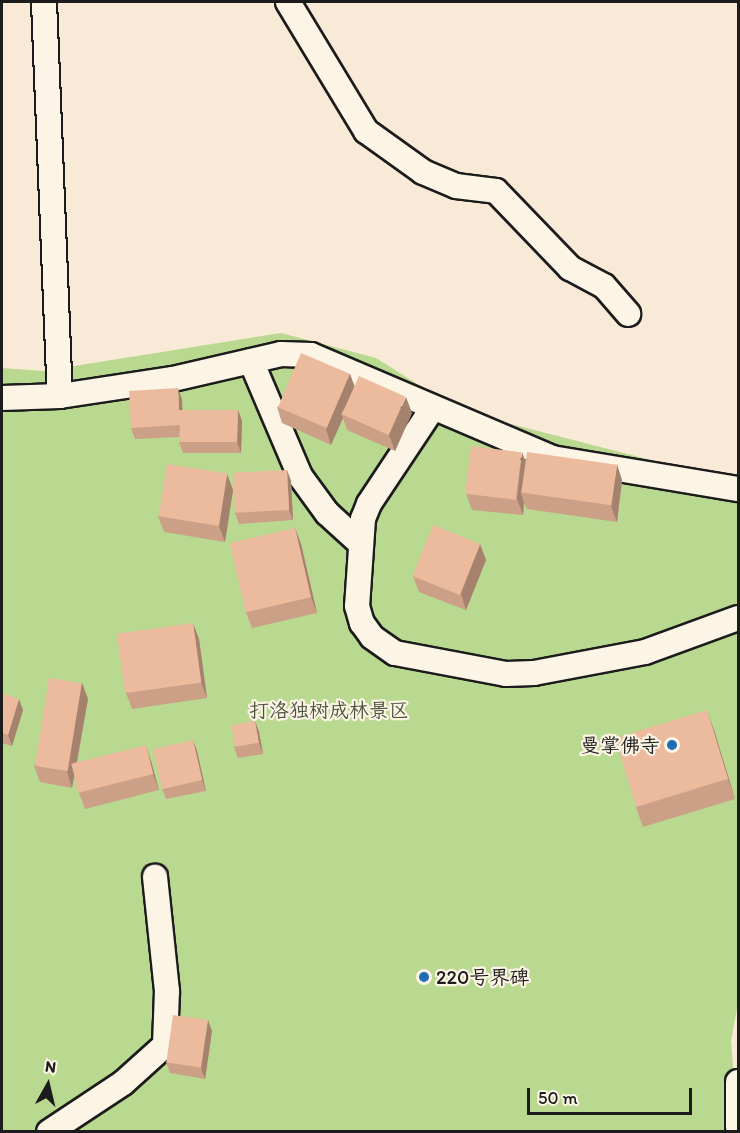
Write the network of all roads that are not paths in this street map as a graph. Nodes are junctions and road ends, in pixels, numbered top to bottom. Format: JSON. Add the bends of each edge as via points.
{"nodes":[{"id":1,"x":44,"y":2,"type":"edge"},
{"id":2,"x":288,"y":2,"type":"edge"},
{"id":3,"x":628,"y":314,"type":"dead end"},
{"id":4,"x":250,"y":361,"type":"junction"},
{"id":5,"x":60,"y":396,"type":"junction"},
{"id":6,"x":2,"y":398,"type":"edge"},
{"id":7,"x":432,"y":409,"type":"junction"},
{"id":8,"x":738,"y":489,"type":"edge"},
{"id":9,"x":360,"y":543,"type":"junction"},
{"id":10,"x":738,"y":618,"type":"edge"},
{"id":11,"x":155,"y":877,"type":"dead end"},
{"id":12,"x":738,"y":1082,"type":"edge"},
{"id":13,"x":738,"y":1127,"type":"edge"},
{"id":14,"x":49,"y":1131,"type":"edge"}],
"edges":[{"from":1,"to":5,"type":"street"},
{"from":2,"to":3,"type":"street","via":[[366,131],[423,172],[456,186],[496,192],[570,268],[604,286]]},
{"from":4,"to":5,"type":"street","via":[[173,379]]},
{"from":4,"to":7,"type":"street","via":[[281,354],[311,356],[337,363]]},
{"from":4,"to":9,"type":"street","via":[[300,476],[327,513]]},
{"from":5,"to":6,"type":"street"},
{"from":7,"to":8,"type":"street","via":[[552,458]]},
{"from":7,"to":9,"type":"street","via":[[369,504]]},
{"from":9,"to":10,"type":"street","via":[[357,606],[362,623],[372,637],[395,654],[418,660],[506,674],[534,673],[645,652]]},
{"from":11,"to":14,"type":"street","via":[[167,991],[165,1045],[123,1083]]},
{"from":12,"to":13,"type":"street"}]}
